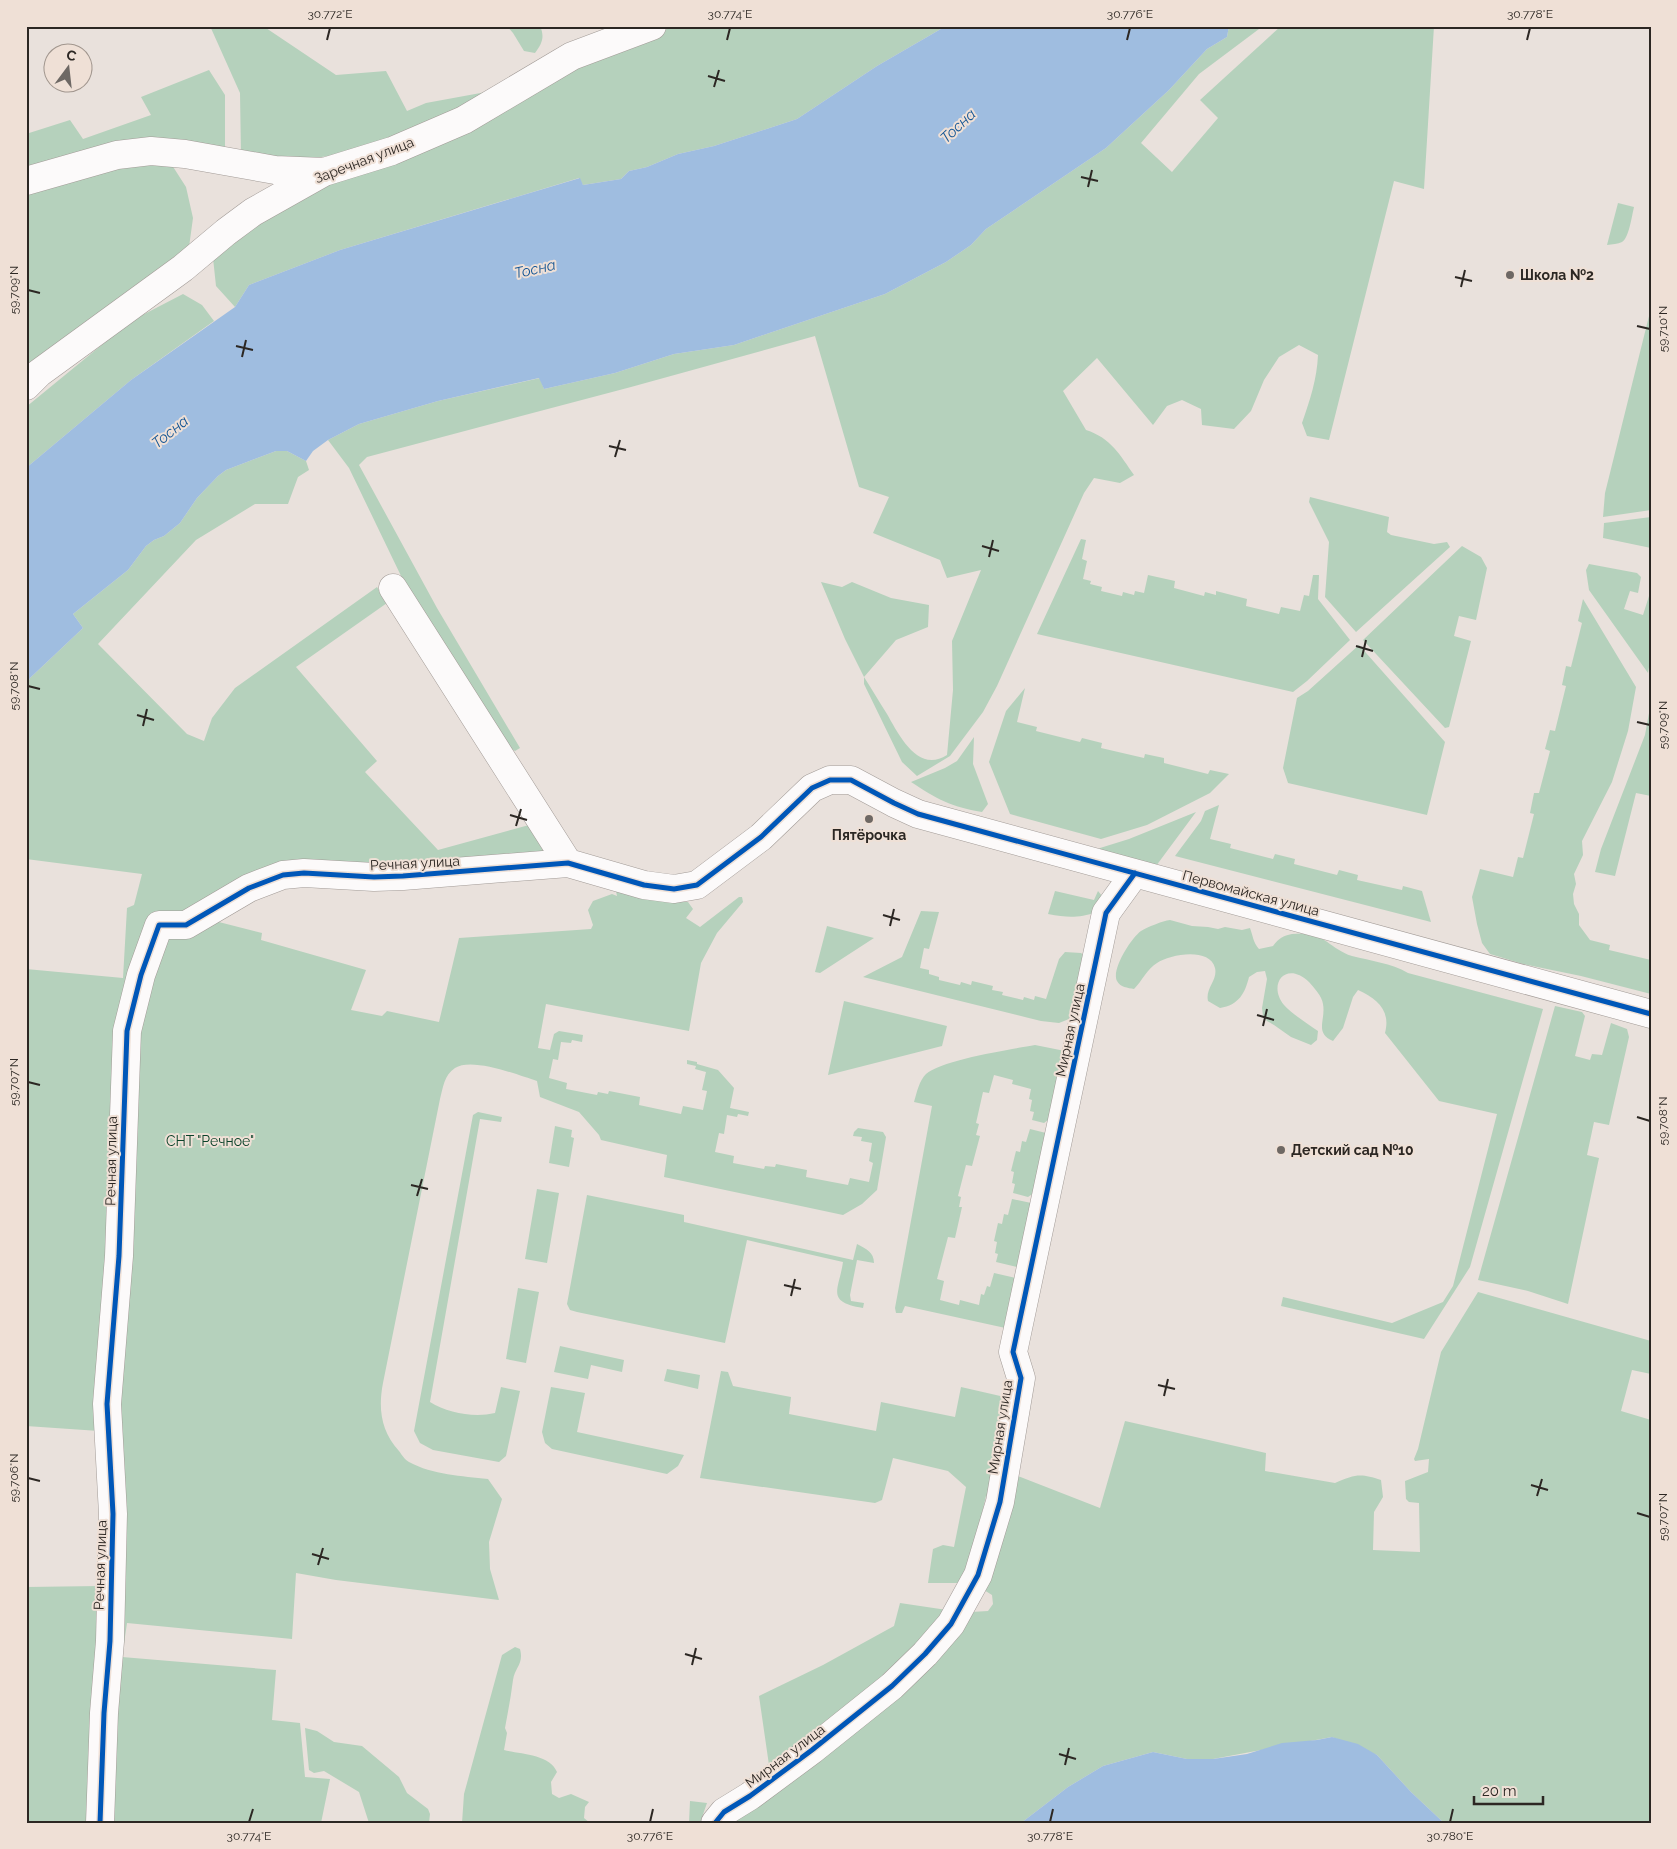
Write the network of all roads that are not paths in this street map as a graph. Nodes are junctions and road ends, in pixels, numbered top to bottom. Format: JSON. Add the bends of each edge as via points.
{"nodes":[{"id":1,"x":652,"y":26,"type":"edge"},
{"id":2,"x":324,"y":172,"type":"junction"},
{"id":3,"x":26,"y":182,"type":"edge"},
{"id":4,"x":26,"y":386,"type":"edge"},
{"id":5,"x":393,"y":588,"type":"dead end"},
{"id":6,"x":568,"y":863,"type":"junction"},
{"id":7,"x":1135,"y":873,"type":"junction"},
{"id":8,"x":1651,"y":1014,"type":"edge"},
{"id":9,"x":100,"y":1823,"type":"edge"},
{"id":10,"x":715,"y":1823,"type":"edge"}],
"edges":[{"from":1,"to":2,"type":"street","name":"Заречная улица","via":[[572,56],[464,120],[392,151]]},
{"from":2,"to":3,"type":"street","via":[[275,170],[151,151],[117,155]]},
{"from":2,"to":4,"type":"street","name":"Заречная улица","via":[[253,212]]},
{"from":5,"to":6,"type":"street"},
{"from":6,"to":7,"type":"street","name":"Первомайская улица","via":[[644,884],[674,889],[696,885],[761,838],[812,788],[830,780],[851,780],[918,814]]},
{"from":6,"to":9,"type":"street","name":"Речная улица","via":[[403,876],[282,875],[249,888],[186,925],[159,925],[141,975],[127,1032],[120,1256],[107,1404],[113,1514]]},
{"from":7,"to":8,"type":"street","name":"Первомайская улица"},
{"from":7,"to":10,"type":"street","name":"Мирная улица","via":[[1106,913],[1013,1352],[1021,1378],[1000,1502],[978,1575],[951,1624],[892,1686],[758,1791],[724,1812]]}]}
